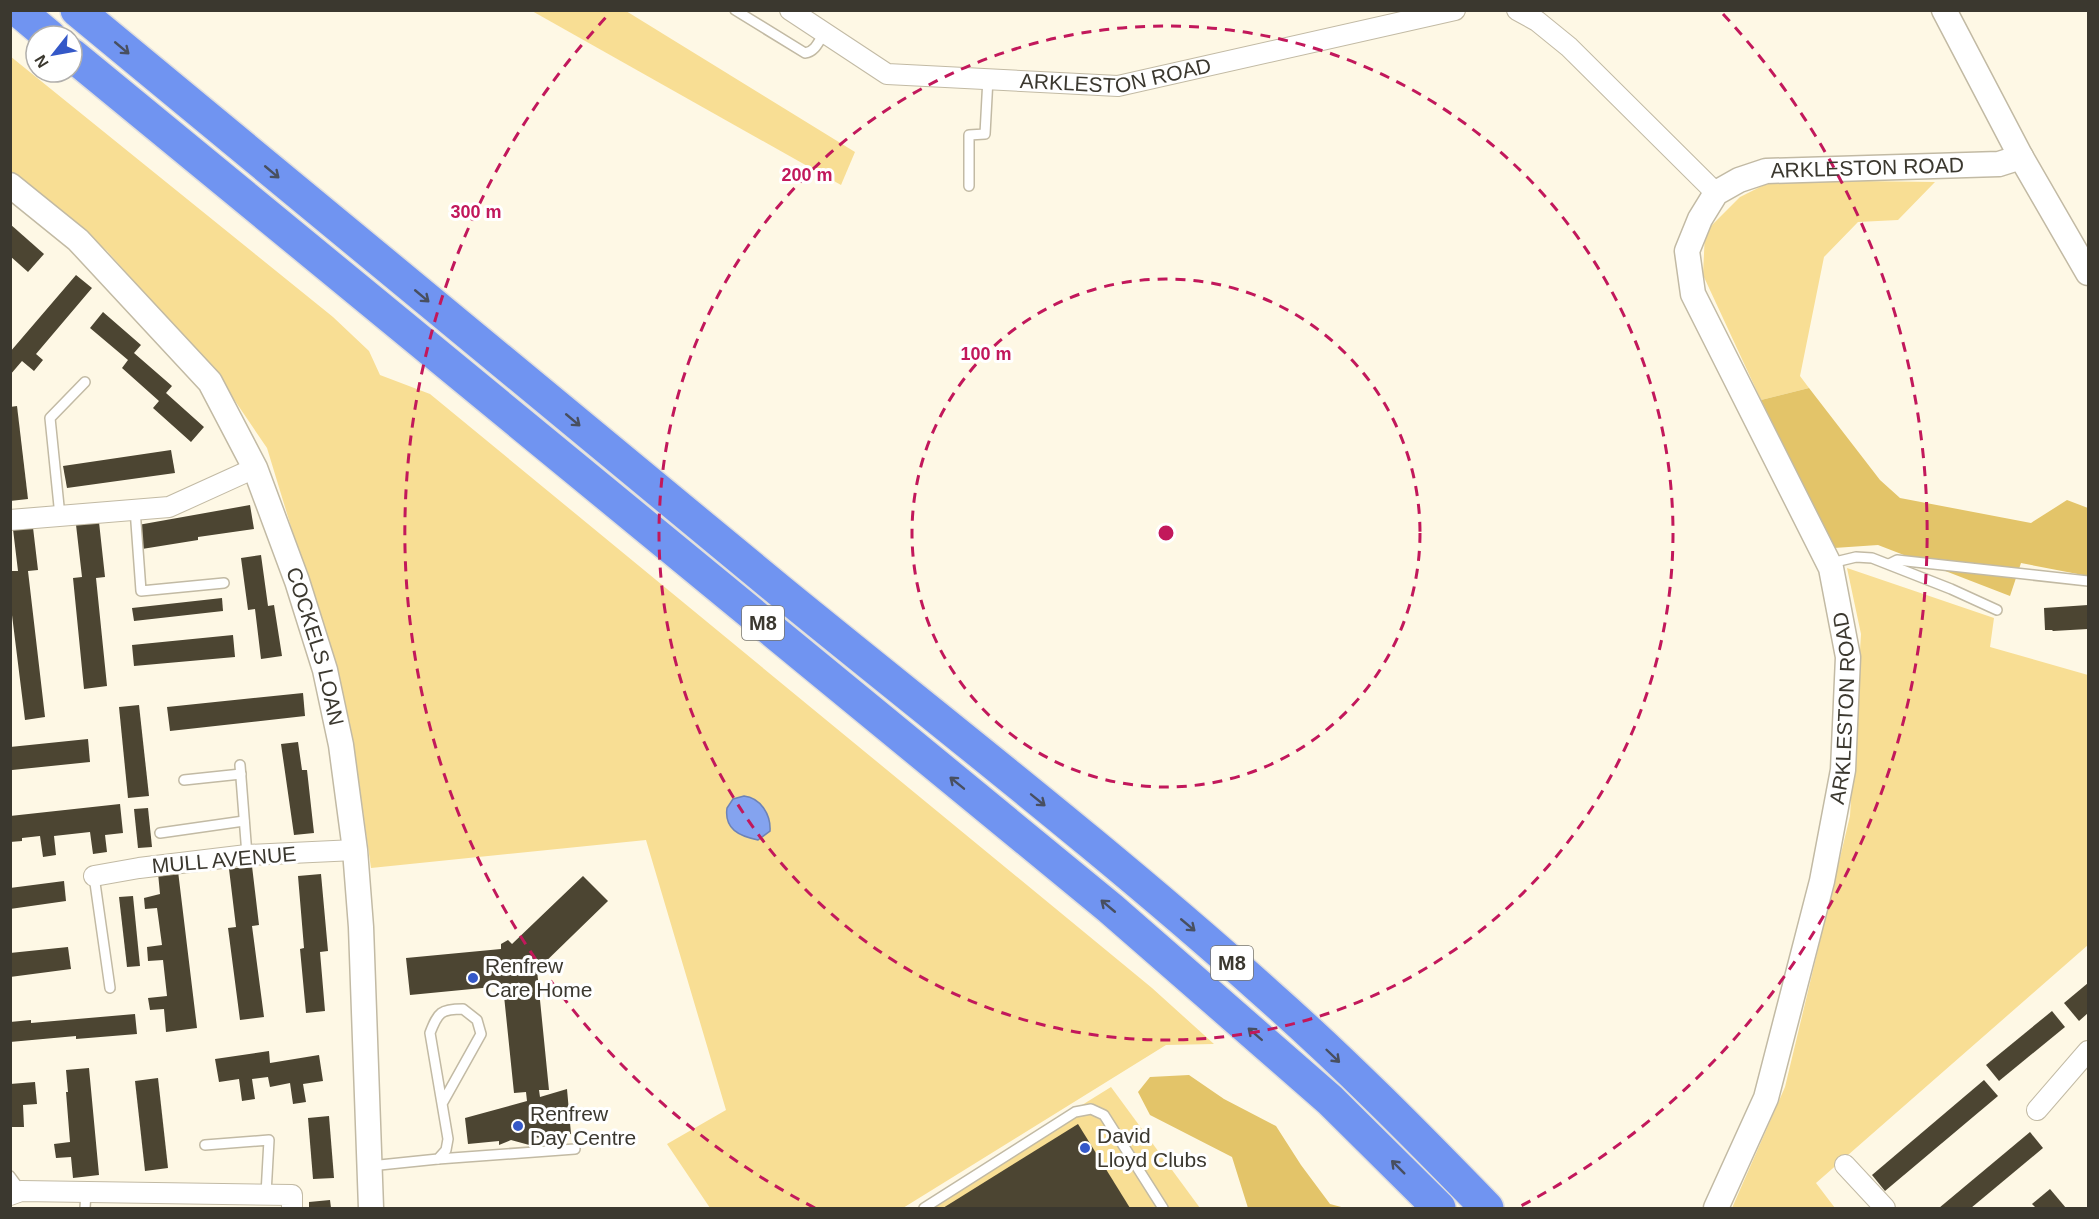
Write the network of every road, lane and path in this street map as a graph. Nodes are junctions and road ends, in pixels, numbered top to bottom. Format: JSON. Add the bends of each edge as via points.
{"nodes":[{"id":1,"x":18,"y":10,"type":"edge"},
{"id":2,"x":76,"y":10,"type":"edge"},
{"id":3,"x":735,"y":10,"type":"edge"},
{"id":4,"x":790,"y":10,"type":"edge"},
{"id":5,"x":1455,"y":10,"type":"edge"},
{"id":6,"x":1517,"y":10,"type":"edge"},
{"id":7,"x":1944,"y":10,"type":"edge"},
{"id":8,"x":35,"y":24,"type":"edge"},
{"id":9,"x":824,"y":33,"type":"junction"},
{"id":10,"x":84,"y":65,"type":"edge"},
{"id":11,"x":988,"y":78,"type":"junction"},
{"id":12,"x":2021,"y":157,"type":"junction"},
{"id":13,"x":10,"y":185,"type":"edge"},
{"id":14,"x":969,"y":186,"type":"dead end"},
{"id":15,"x":1716,"y":193,"type":"junction"},
{"id":16,"x":2088,"y":273,"type":"edge"},
{"id":17,"x":85,"y":382,"type":"dead end"},
{"id":18,"x":255,"y":468,"type":"junction"},
{"id":19,"x":135,"y":509,"type":"junction"},
{"id":20,"x":60,"y":516,"type":"junction"},
{"id":21,"x":10,"y":520,"type":"edge"},
{"id":22,"x":1828,"y":564,"type":"junction"},
{"id":23,"x":1889,"y":564,"type":"junction"},
{"id":24,"x":2088,"y":581,"type":"edge"},
{"id":25,"x":224,"y":583,"type":"dead end"},
{"id":26,"x":1997,"y":610,"type":"dead end"},
{"id":27,"x":184,"y":780,"type":"dead end"},
{"id":28,"x":244,"y":821,"type":"junction"},
{"id":29,"x":160,"y":833,"type":"dead end"},
{"id":30,"x":355,"y":850,"type":"junction"},
{"id":31,"x":247,"y":855,"type":"junction"},
{"id":32,"x":94,"y":876,"type":"joint"},
{"id":33,"x":110,"y":988,"type":"dead end"},
{"id":34,"x":2088,"y":1051,"type":"edge"},
{"id":35,"x":443,"y":1102,"type":"junction"},
{"id":36,"x":2037,"y":1110,"type":"dead end"},
{"id":37,"x":205,"y":1145,"type":"dead end"},
{"id":38,"x":575,"y":1149,"type":"dead end"},
{"id":39,"x":438,"y":1159,"type":"junction"},
{"id":40,"x":1845,"y":1165,"type":"dead end"},
{"id":41,"x":370,"y":1166,"type":"junction"},
{"id":42,"x":14,"y":1187,"type":"edge"},
{"id":43,"x":266,"y":1194,"type":"junction"},
{"id":44,"x":85,"y":1200,"type":"edge"},
{"id":45,"x":292,"y":1209,"type":"edge"},
{"id":46,"x":371,"y":1209,"type":"edge"},
{"id":47,"x":924,"y":1209,"type":"edge"},
{"id":48,"x":1163,"y":1209,"type":"edge"},
{"id":49,"x":1439,"y":1209,"type":"edge"},
{"id":50,"x":1487,"y":1209,"type":"edge"},
{"id":51,"x":1716,"y":1209,"type":"edge"},
{"id":52,"x":1885,"y":1209,"type":"edge"}],
"edges":[{"from":1,"to":8,"type":"highway"},
{"from":2,"to":50,"type":"highway","number":"M8","one_way":true,"via":[[1202,936],[1286,1011]]},
{"from":3,"to":9,"type":"lane","via":[[805,53],[814,49]]},
{"from":4,"to":9,"type":"street","name":"ARKLESTON ROAD"},
{"from":5,"to":11,"type":"street","name":"ARKLESTON ROAD","via":[[1118,86]]},
{"from":6,"to":15,"type":"street","via":[[1569,47]]},
{"from":7,"to":12,"type":"street"},
{"from":9,"to":11,"type":"street","name":"ARKLESTON ROAD","via":[[887,74]]},
{"from":49,"to":10,"type":"highway","number":"M8","one_way":true,"via":[[1330,1100],[1110,908]]},
{"from":11,"to":14,"type":"lane","via":[[985,134],[969,135]]},
{"from":12,"to":15,"type":"street","name":"ARKLESTON ROAD","via":[[1998,164],[1766,171]]},
{"from":12,"to":16,"type":"street"},
{"from":13,"to":18,"type":"street","name":"COCKELS LOAN","via":[[78,240],[210,382]]},
{"from":15,"to":22,"type":"street","name":"ARKLESTON ROAD","via":[[1687,251],[1693,294]]},
{"from":17,"to":20,"type":"lane","via":[[50,418]]},
{"from":18,"to":19,"type":"street","via":[[169,507]]},
{"from":18,"to":30,"type":"street","name":"COCKELS LOAN","via":[[325,670],[341,745]]},
{"from":19,"to":20,"type":"street"},
{"from":19,"to":25,"type":"lane","via":[[141,591]]},
{"from":20,"to":21,"type":"street"},
{"from":22,"to":23,"type":"lane","via":[[1856,557]]},
{"from":22,"to":51,"type":"street","name":"ARKLESTON ROAD","via":[[1848,657],[1843,770],[1822,881],[1766,1098]]},
{"from":23,"to":24,"type":"lane","via":[[1897,560]]},
{"from":23,"to":26,"type":"lane"},
{"from":27,"to":28,"type":"lane","via":[[240,770]]},
{"from":28,"to":29,"type":"lane"},
{"from":28,"to":31,"type":"lane"},
{"from":30,"to":31,"type":"street","name":"MULL AVENUE"},
{"from":30,"to":41,"type":"street","name":"COCKELS LOAN"},
{"from":31,"to":32,"type":"street","name":"MULL AVENUE"},
{"from":32,"to":33,"type":"lane"},
{"from":34,"to":36,"type":"street"},
{"from":35,"to":35,"type":"lane","via":[[430,1033],[436,1017],[447,1009],[463,1009],[477,1020],[482,1034]]},
{"from":35,"to":39,"type":"lane","via":[[448,1139],[446,1150]]},
{"from":37,"to":43,"type":"lane","via":[[269,1140]]},
{"from":38,"to":39,"type":"lane"},
{"from":39,"to":41,"type":"lane"},
{"from":40,"to":52,"type":"street"},
{"from":41,"to":46,"type":"street","name":"COCKELS LOAN"},
{"from":42,"to":44,"type":"street"},
{"from":43,"to":44,"type":"street"},
{"from":43,"to":45,"type":"street","via":[[292,1194]]},
{"from":47,"to":48,"type":"lane","via":[[1075,1112],[1091,1109],[1104,1115]]}]}
